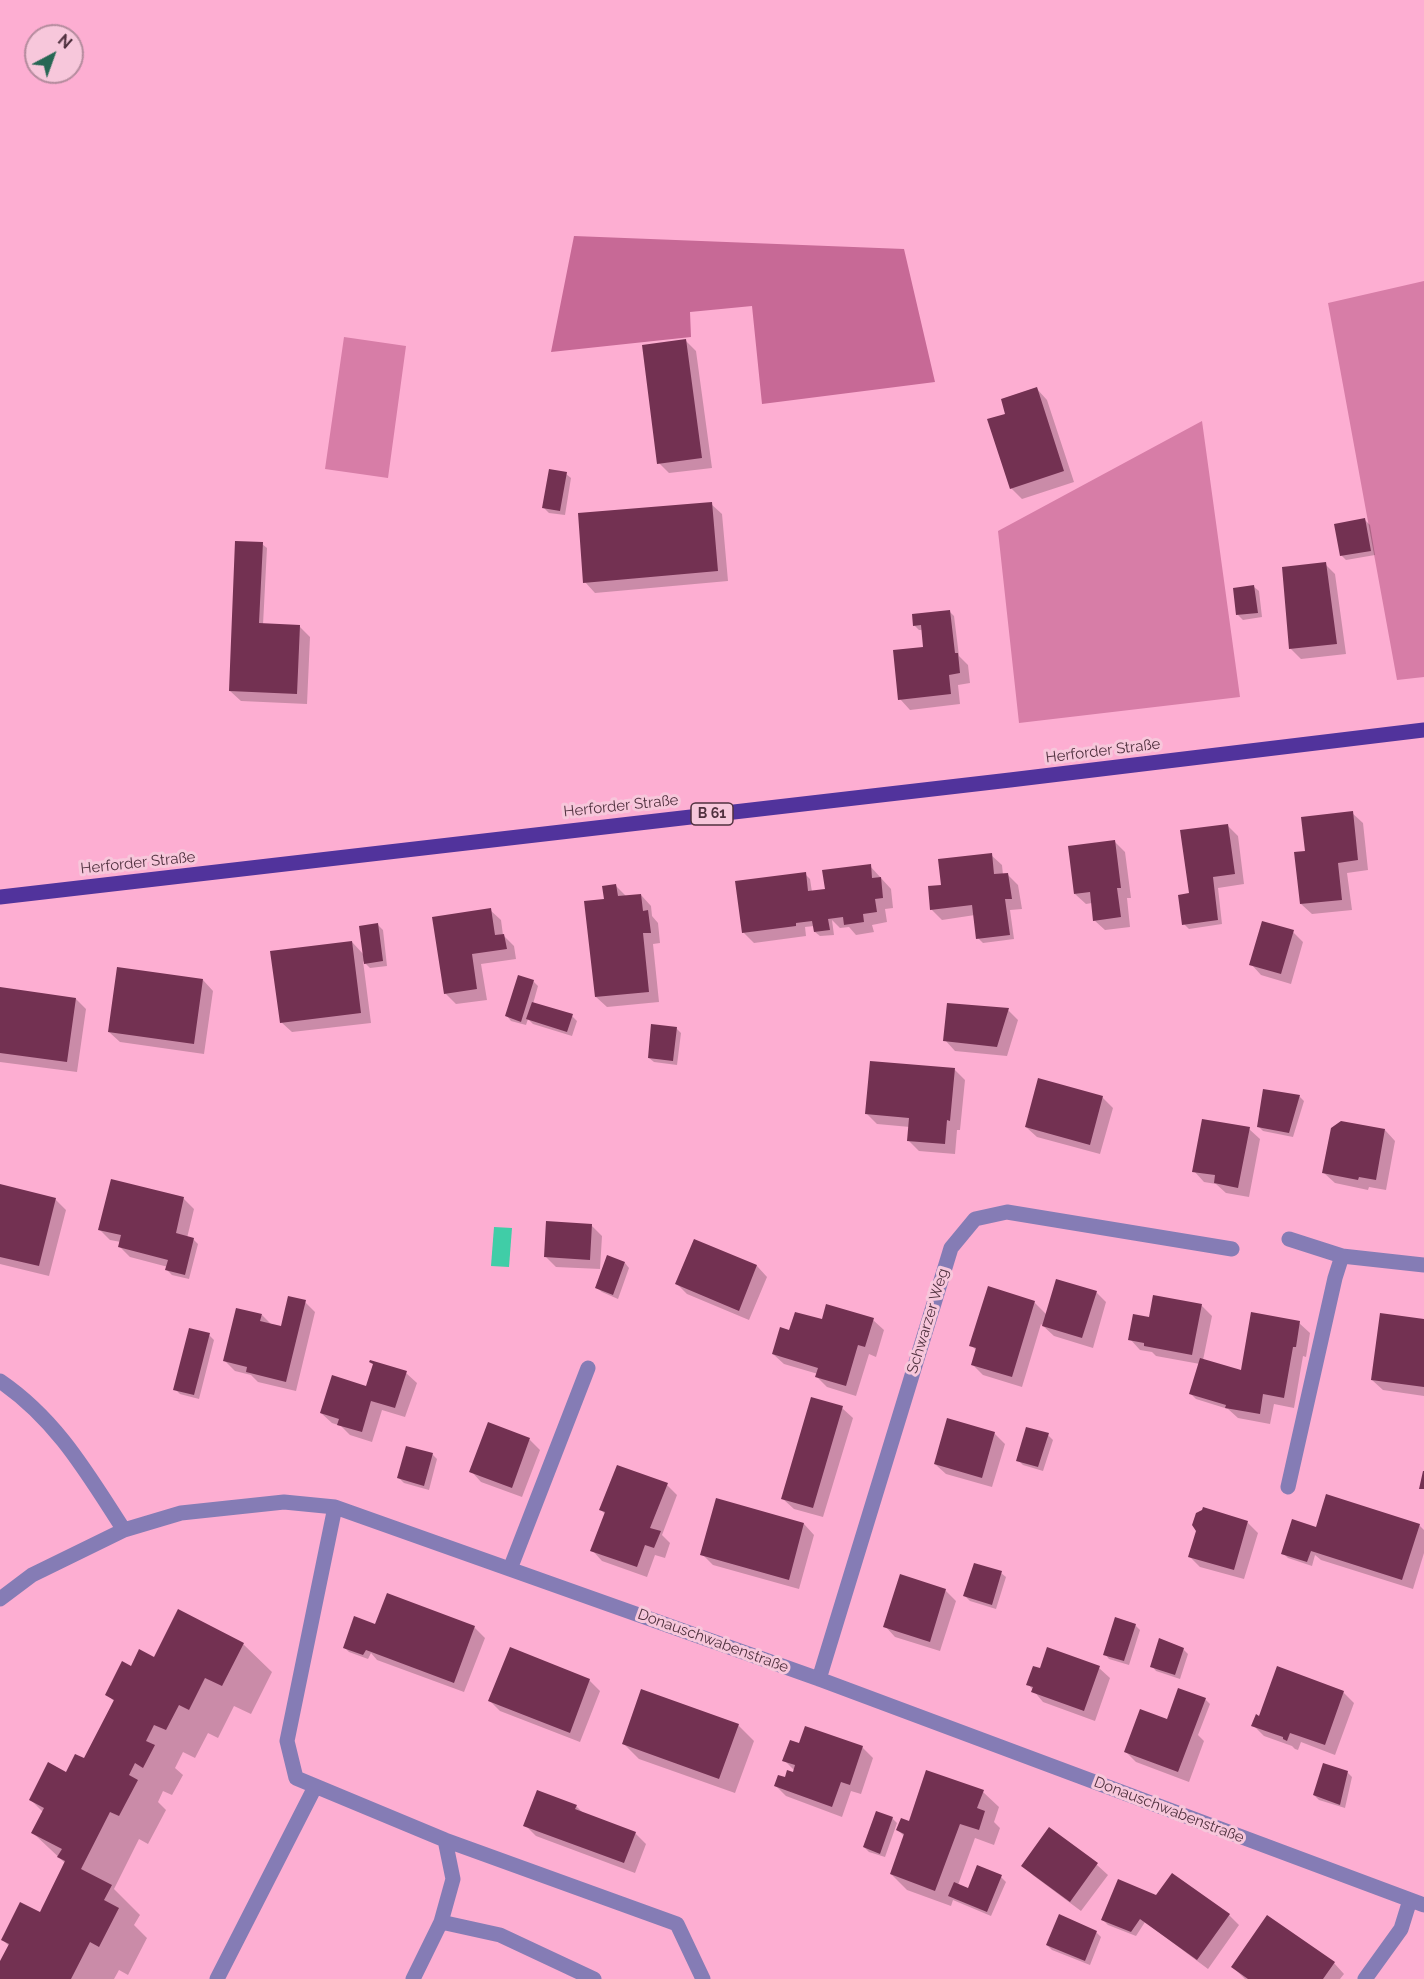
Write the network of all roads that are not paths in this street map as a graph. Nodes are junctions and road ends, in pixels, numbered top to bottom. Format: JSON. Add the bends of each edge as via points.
{"nodes":[{"id":1,"x":1424,"y":730,"type":"edge"},
{"id":2,"x":0,"y":897,"type":"edge"},
{"id":3,"x":1289,"y":1239,"type":"dead end"},
{"id":4,"x":1232,"y":1249,"type":"dead end"},
{"id":5,"x":1342,"y":1256,"type":"junction"},
{"id":6,"x":1424,"y":1265,"type":"edge"},
{"id":7,"x":588,"y":1368,"type":"dead end"},
{"id":8,"x":0,"y":1381,"type":"edge"},
{"id":9,"x":1288,"y":1487,"type":"dead end"},
{"id":10,"x":335,"y":1507,"type":"junction"},
{"id":11,"x":124,"y":1530,"type":"junction"},
{"id":12,"x":510,"y":1569,"type":"junction"},
{"id":13,"x":0,"y":1599,"type":"edge"},
{"id":14,"x":819,"y":1679,"type":"junction"},
{"id":15,"x":315,"y":1787,"type":"junction"},
{"id":16,"x":445,"y":1840,"type":"junction"},
{"id":17,"x":1417,"y":1903,"type":"edge"},
{"id":18,"x":441,"y":1922,"type":"junction"},
{"id":19,"x":217,"y":1979,"type":"edge"},
{"id":20,"x":413,"y":1979,"type":"edge"},
{"id":21,"x":594,"y":1979,"type":"edge"},
{"id":22,"x":703,"y":1979,"type":"edge"},
{"id":23,"x":1365,"y":1979,"type":"edge"}],
"edges":[{"from":1,"to":2,"type":"main road","name":"Herforder Straße","number":"B 61"},
{"from":3,"to":5,"type":"street"},
{"from":4,"to":14,"type":"street","name":"Schwarzer Weg","via":[[1007,1212],[975,1219],[951,1248]]},
{"from":5,"to":6,"type":"street"},
{"from":5,"to":9,"type":"street"},
{"from":7,"to":12,"type":"street"},
{"from":8,"to":11,"type":"street","via":[[24,1397],[47,1420]]},
{"from":10,"to":11,"type":"street","name":"Donauschwabenstraße","via":[[284,1502],[181,1513]]},
{"from":10,"to":12,"type":"street","name":"Donauschwabenstraße"},
{"from":10,"to":15,"type":"street","via":[[287,1741],[296,1778]]},
{"from":11,"to":13,"type":"street","name":"Donauschwabenstraße","via":[[33,1575]]},
{"from":12,"to":14,"type":"street","name":"Donauschwabenstraße"},
{"from":14,"to":17,"type":"street","name":"Donauschwabenstraße"},
{"from":15,"to":16,"type":"street"},
{"from":15,"to":19,"type":"street"},
{"from":16,"to":18,"type":"street","via":[[453,1879]]},
{"from":16,"to":22,"type":"street","via":[[678,1924]]},
{"from":17,"to":23,"type":"street"},
{"from":18,"to":20,"type":"street"},
{"from":18,"to":21,"type":"street","via":[[500,1935]]}]}
